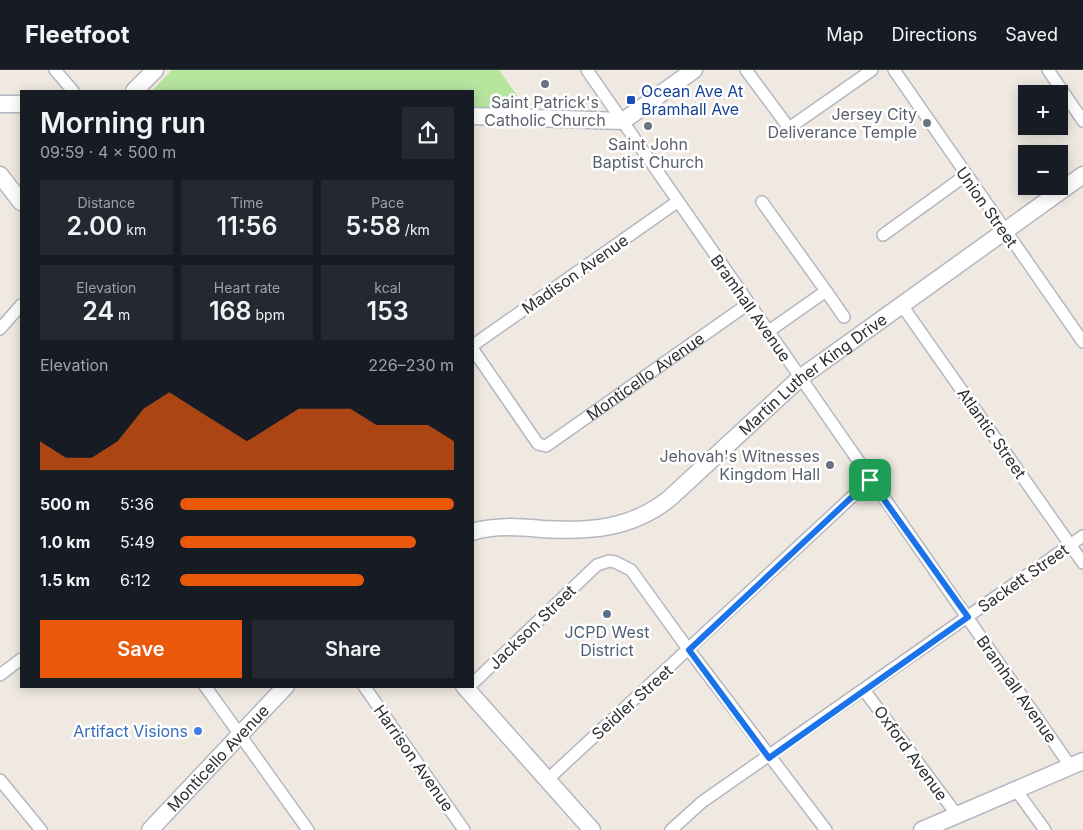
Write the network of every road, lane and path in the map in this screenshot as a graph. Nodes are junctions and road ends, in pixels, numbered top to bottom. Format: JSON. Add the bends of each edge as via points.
{"nodes":[{"id":1,"x":55,"y":70,"type":"edge"},
{"id":2,"x":155,"y":70,"type":"edge"},
{"id":3,"x":588,"y":70,"type":"edge"},
{"id":4,"x":694,"y":70,"type":"edge"},
{"id":5,"x":746,"y":70,"type":"edge"},
{"id":6,"x":872,"y":70,"type":"edge"},
{"id":7,"x":894,"y":70,"type":"edge"},
{"id":8,"x":1048,"y":70,"type":"edge"},
{"id":9,"x":72,"y":90,"type":"edge"},
{"id":10,"x":135,"y":90,"type":"edge"},
{"id":11,"x":0,"y":104,"type":"edge"},
{"id":12,"x":20,"y":104,"type":"edge"},
{"id":13,"x":474,"y":116,"type":"edge"},
{"id":14,"x":623,"y":121,"type":"junction"},
{"id":15,"x":1083,"y":121,"type":"edge"},
{"id":16,"x":0,"y":175,"type":"edge"},
{"id":17,"x":966,"y":175,"type":"junction"},
{"id":18,"x":1083,"y":175,"type":"edge"},
{"id":19,"x":20,"y":201,"type":"edge"},
{"id":20,"x":677,"y":202,"type":"junction"},
{"id":21,"x":762,"y":202,"type":"dead end"},
{"id":22,"x":1004,"y":231,"type":"junction"},
{"id":23,"x":883,"y":235,"type":"dead end"},
{"id":24,"x":826,"y":291,"type":"junction"},
{"id":25,"x":748,"y":304,"type":"junction"},
{"id":26,"x":901,"y":304,"type":"junction"},
{"id":27,"x":20,"y":306,"type":"edge"},
{"id":28,"x":844,"y":317,"type":"dead end"},
{"id":29,"x":0,"y":329,"type":"edge"},
{"id":30,"x":769,"y":331,"type":"junction"},
{"id":31,"x":1083,"y":342,"type":"edge"},
{"id":32,"x":474,"y":346,"type":"edge"},
{"id":33,"x":474,"y":350,"type":"edge"},
{"id":34,"x":800,"y":378,"type":"junction"},
{"id":35,"x":870,"y":480,"type":"junction"},
{"id":36,"x":474,"y":532,"type":"edge"},
{"id":37,"x":1083,"y":536,"type":"edge"},
{"id":38,"x":1070,"y":545,"type":"junction"},
{"id":39,"x":1083,"y":563,"type":"edge"},
{"id":40,"x":968,"y":617,"type":"junction"},
{"id":41,"x":689,"y":650,"type":"junction"},
{"id":42,"x":20,"y":660,"type":"edge"},
{"id":43,"x":0,"y":675,"type":"edge"},
{"id":44,"x":474,"y":680,"type":"edge"},
{"id":45,"x":206,"y":688,"type":"edge"},
{"id":46,"x":284,"y":688,"type":"edge"},
{"id":47,"x":365,"y":688,"type":"edge"},
{"id":48,"x":470,"y":688,"type":"edge"},
{"id":49,"x":864,"y":690,"type":"junction"},
{"id":50,"x":240,"y":735,"type":"junction"},
{"id":51,"x":769,"y":758,"type":"junction"},
{"id":52,"x":1077,"y":764,"type":"edge"},
{"id":53,"x":0,"y":780,"type":"edge"},
{"id":54,"x":547,"y":780,"type":"junction"},
{"id":55,"x":1016,"y":790,"type":"junction"},
{"id":56,"x":957,"y":815,"type":"junction"},
{"id":57,"x":926,"y":829,"type":"edge"},
{"id":58,"x":41,"y":830,"type":"edge"},
{"id":59,"x":150,"y":830,"type":"edge"},
{"id":60,"x":308,"y":830,"type":"edge"},
{"id":61,"x":464,"y":830,"type":"edge"},
{"id":62,"x":592,"y":830,"type":"edge"},
{"id":63,"x":671,"y":830,"type":"edge"},
{"id":64,"x":826,"y":830,"type":"edge"},
{"id":65,"x":1046,"y":830,"type":"edge"}],
"edges":[{"from":1,"to":9,"type":"street"},
{"from":2,"to":10,"type":"street"},
{"from":3,"to":14,"type":"street","name":"Bramhall Avenue"},
{"from":4,"to":14,"type":"street"},
{"from":5,"to":6,"type":"street","via":[[789,128]]},
{"from":7,"to":17,"type":"street","name":"Union Street"},
{"from":8,"to":15,"type":"street"},
{"from":11,"to":12,"type":"street"},
{"from":13,"to":14,"type":"street"},
{"from":14,"to":20,"type":"street","name":"Bramhall Avenue"},
{"from":16,"to":19,"type":"street"},
{"from":17,"to":22,"type":"street","name":"Union Street"},
{"from":17,"to":23,"type":"street"},
{"from":18,"to":22,"type":"street","name":"Martin Luther King Drive"},
{"from":20,"to":25,"type":"street","name":"Bramhall Avenue"},
{"from":20,"to":32,"type":"street","name":"Madison Avenue"},
{"from":21,"to":24,"type":"street"},
{"from":22,"to":26,"type":"street","name":"Martin Luther King Drive"},
{"from":22,"to":31,"type":"street","name":"Union Street"},
{"from":24,"to":28,"type":"street"},
{"from":24,"to":30,"type":"street"},
{"from":25,"to":30,"type":"street","name":"Bramhall Avenue"},
{"from":25,"to":33,"type":"street","name":"Monticello Avenue","via":[[551,444],[542,446]]},
{"from":26,"to":34,"type":"street","name":"Martin Luther King Drive"},
{"from":26,"to":38,"type":"street","name":"Atlantic Street"},
{"from":27,"to":29,"type":"street"},
{"from":30,"to":34,"type":"street","name":"Bramhall Avenue"},
{"from":34,"to":35,"type":"street","name":"Bramhall Avenue"},
{"from":34,"to":36,"type":"street","name":"Martin Luther King Drive","via":[[670,498],[648,514],[603,529],[505,527]]},
{"from":35,"to":40,"type":"street","name":"Bramhall Avenue"},
{"from":35,"to":41,"type":"street","name":"Seidler Street"},
{"from":37,"to":38,"type":"street","name":"Sackett Street"},
{"from":38,"to":39,"type":"street","name":"Atlantic Street"},
{"from":38,"to":40,"type":"street","name":"Sackett Street"},
{"from":40,"to":49,"type":"street","name":"Sackett Street"},
{"from":40,"to":52,"type":"street","name":"Bramhall Avenue"},
{"from":41,"to":44,"type":"street","name":"Jackson Street","via":[[631,570],[623,564],[608,561],[592,569]]},
{"from":41,"to":51,"type":"street"},
{"from":41,"to":54,"type":"street","name":"Seidler Street"},
{"from":42,"to":43,"type":"street"},
{"from":45,"to":50,"type":"street"},
{"from":46,"to":50,"type":"street","name":"Monticello Avenue"},
{"from":47,"to":61,"type":"street","name":"Harrison Avenue"},
{"from":48,"to":54,"type":"street"},
{"from":49,"to":51,"type":"street","name":"Sackett Street"},
{"from":49,"to":56,"type":"street","name":"Oxford Avenue"},
{"from":50,"to":59,"type":"street","name":"Monticello Avenue"},
{"from":50,"to":60,"type":"street"},
{"from":51,"to":63,"type":"street","name":"Sackett Street","via":[[702,802]]},
{"from":51,"to":64,"type":"street"},
{"from":52,"to":55,"type":"street"},
{"from":53,"to":58,"type":"street"},
{"from":54,"to":62,"type":"street"},
{"from":55,"to":56,"type":"street"},
{"from":55,"to":65,"type":"street"},
{"from":56,"to":57,"type":"street"}]}
